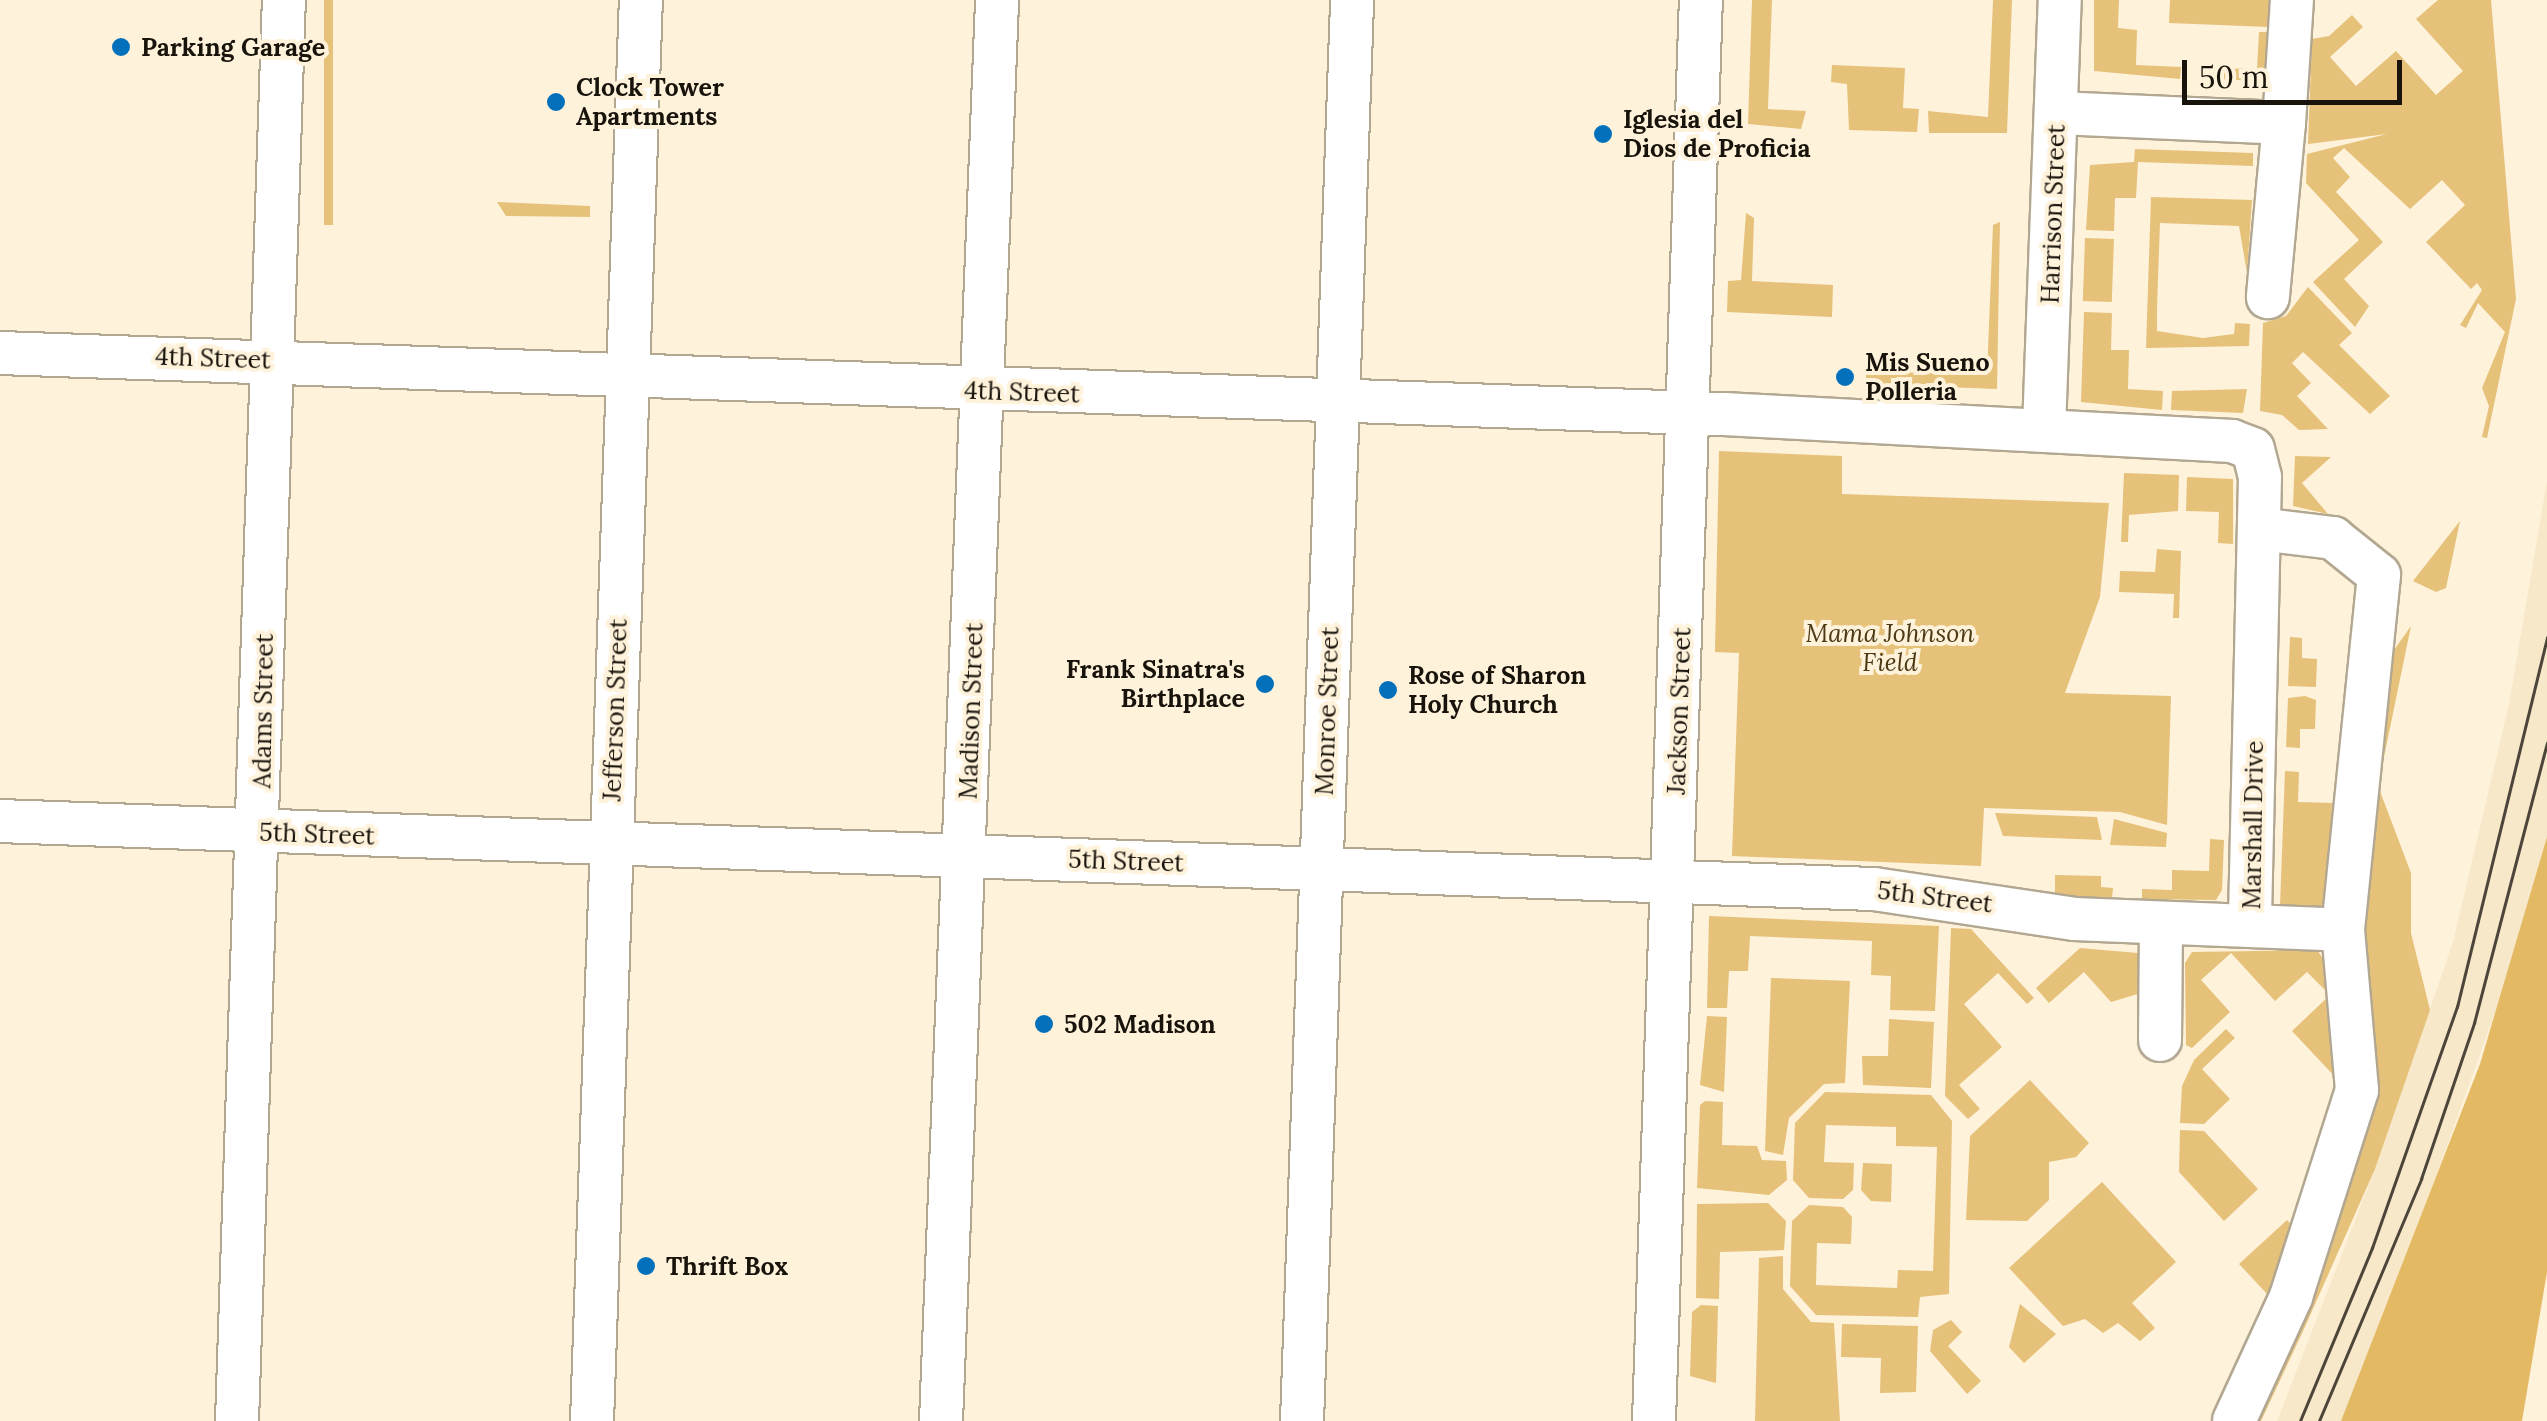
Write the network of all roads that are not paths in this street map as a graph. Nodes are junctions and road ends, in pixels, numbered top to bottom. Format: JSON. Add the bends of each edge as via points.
{"nodes":[{"id":1,"x":284,"y":0,"type":"edge"},
{"id":2,"x":641,"y":0,"type":"edge"},
{"id":3,"x":997,"y":0,"type":"edge"},
{"id":4,"x":1352,"y":0,"type":"edge"},
{"id":5,"x":1701,"y":0,"type":"edge"},
{"id":6,"x":2060,"y":0,"type":"edge"},
{"id":7,"x":2292,"y":0,"type":"edge"},
{"id":8,"x":2056,"y":113,"type":"junction"},
{"id":9,"x":2284,"y":123,"type":"junction"},
{"id":10,"x":2268,"y":297,"type":"dead end"},
{"id":11,"x":0,"y":352,"type":"edge"},
{"id":12,"x":271,"y":360,"type":"junction"},
{"id":13,"x":624,"y":375,"type":"junction"},
{"id":14,"x":983,"y":391,"type":"junction"},
{"id":15,"x":1336,"y":404,"type":"junction"},
{"id":16,"x":1688,"y":413,"type":"junction"},
{"id":17,"x":2044,"y":429,"type":"junction"},
{"id":18,"x":2259,"y":529,"type":"junction"},
{"id":19,"x":0,"y":821,"type":"edge"},
{"id":20,"x":260,"y":831,"type":"junction"},
{"id":21,"x":611,"y":845,"type":"junction"},
{"id":22,"x":966,"y":855,"type":"junction"},
{"id":23,"x":1322,"y":867,"type":"junction"},
{"id":24,"x":1674,"y":881,"type":"junction"},
{"id":25,"x":2161,"y":924,"type":"junction"},
{"id":26,"x":2250,"y":926,"type":"junction"},
{"id":27,"x":2343,"y":930,"type":"junction"},
{"id":28,"x":2160,"y":1040,"type":"dead end"},
{"id":29,"x":238,"y":1421,"type":"edge"},
{"id":30,"x":592,"y":1421,"type":"edge"},
{"id":31,"x":941,"y":1421,"type":"edge"},
{"id":32,"x":1302,"y":1421,"type":"edge"},
{"id":33,"x":1654,"y":1421,"type":"edge"},
{"id":34,"x":2234,"y":1421,"type":"edge"}],
"edges":[{"from":1,"to":12,"type":"street","name":"Adams Street"},
{"from":2,"to":13,"type":"street","name":"Jefferson Street"},
{"from":3,"to":14,"type":"street","name":"Madison Street"},
{"from":4,"to":15,"type":"street","name":"Monroe Street"},
{"from":5,"to":16,"type":"street","name":"Jackson Street"},
{"from":6,"to":8,"type":"street","name":"Harrison Street"},
{"from":7,"to":9,"type":"street"},
{"from":8,"to":9,"type":"street"},
{"from":8,"to":17,"type":"street","name":"Harrison Street"},
{"from":9,"to":10,"type":"street"},
{"from":11,"to":12,"type":"street","name":"4th Street"},
{"from":12,"to":13,"type":"street","name":"4th Street"},
{"from":12,"to":20,"type":"street","name":"Adams Street"},
{"from":13,"to":14,"type":"street","name":"4th Street"},
{"from":13,"to":21,"type":"street","name":"Jefferson Street"},
{"from":14,"to":15,"type":"street","name":"4th Street"},
{"from":14,"to":22,"type":"street","name":"Madison Street"},
{"from":15,"to":16,"type":"street","name":"4th Street"},
{"from":15,"to":23,"type":"street","name":"Monroe Street"},
{"from":16,"to":17,"type":"street","name":"4th Street"},
{"from":16,"to":24,"type":"street","name":"Jackson Street"},
{"from":17,"to":18,"type":"street","name":"Marshall Drive","via":[[2246,446],[2260,465]]},
{"from":18,"to":26,"type":"street","name":"Marshall Drive"},
{"from":18,"to":27,"type":"street","via":[[2333,538],[2380,575]]},
{"from":19,"to":20,"type":"street","name":"5th Street"},
{"from":20,"to":21,"type":"street","name":"5th Street"},
{"from":20,"to":29,"type":"street","name":"Adams Street"},
{"from":21,"to":22,"type":"street","name":"5th Street"},
{"from":21,"to":30,"type":"street","name":"Jefferson Street"},
{"from":22,"to":23,"type":"street","name":"5th Street"},
{"from":22,"to":31,"type":"street","name":"Madison Street"},
{"from":23,"to":24,"type":"street","name":"5th Street"},
{"from":23,"to":32,"type":"street","name":"Monroe Street"},
{"from":24,"to":25,"type":"street","name":"5th Street","via":[[1893,890],[2074,919]]},
{"from":24,"to":33,"type":"street","name":"Jackson Street"},
{"from":25,"to":26,"type":"street","name":"5th Street"},
{"from":25,"to":28,"type":"street"},
{"from":26,"to":27,"type":"street","name":"Marshall Drive"},
{"from":27,"to":34,"type":"street","via":[[2358,1090],[2291,1297]]}]}
